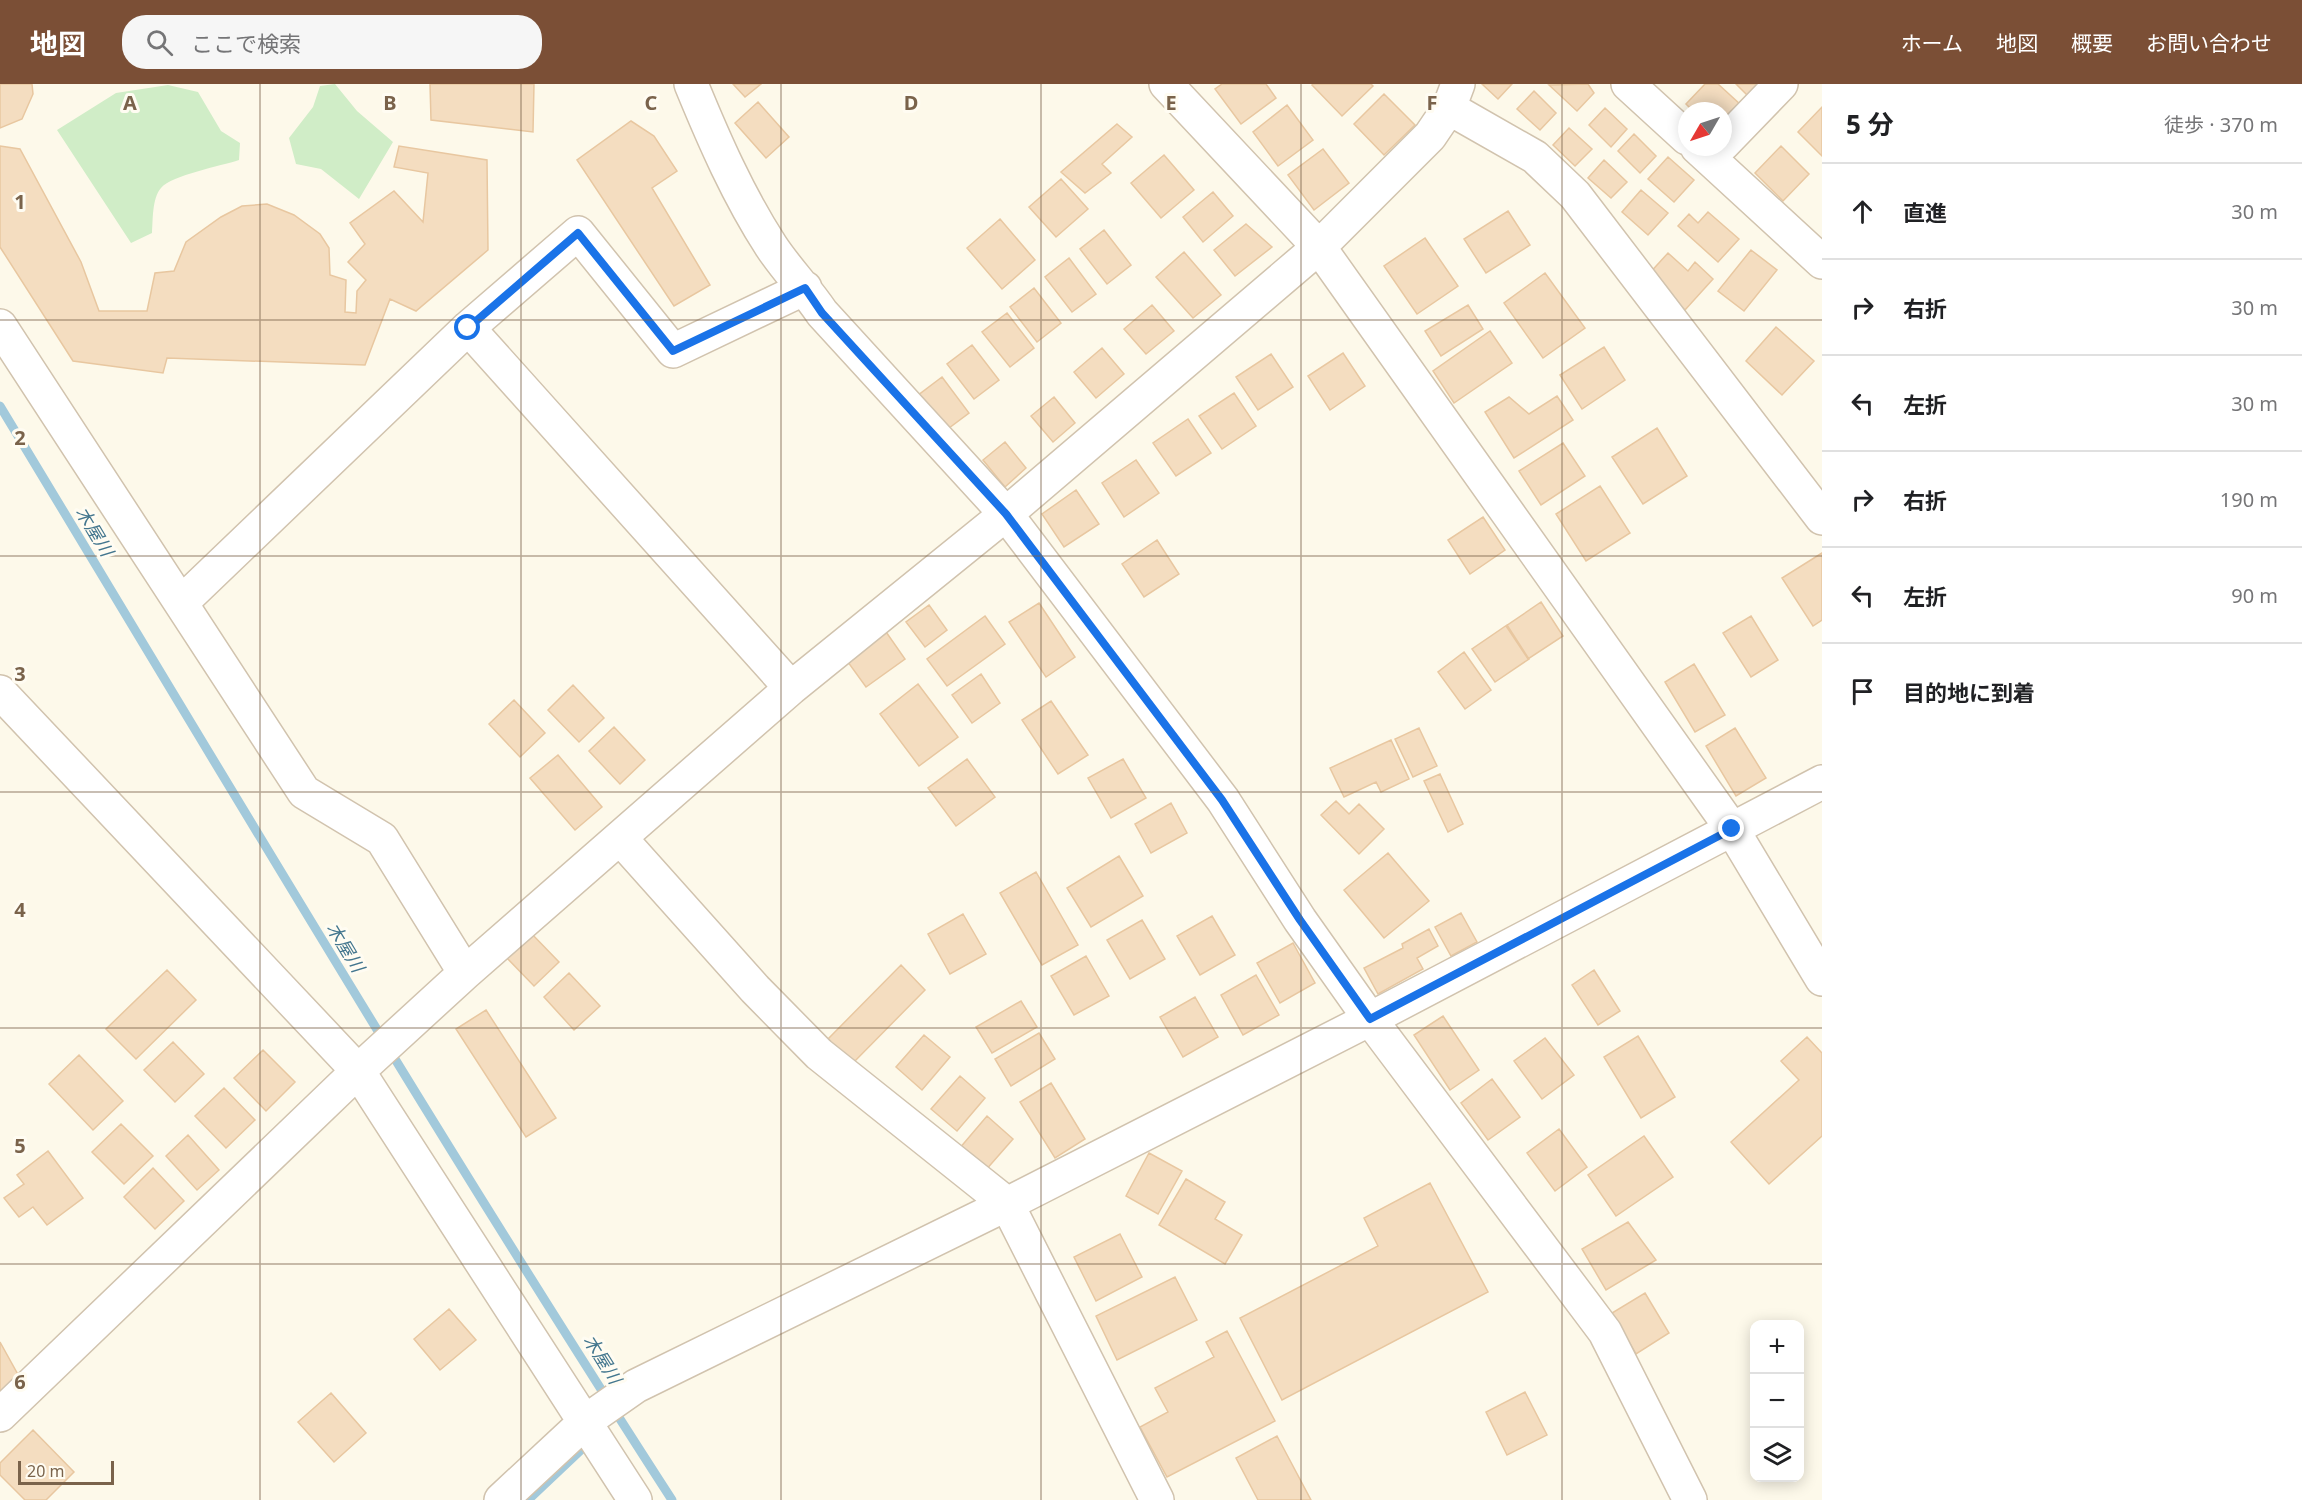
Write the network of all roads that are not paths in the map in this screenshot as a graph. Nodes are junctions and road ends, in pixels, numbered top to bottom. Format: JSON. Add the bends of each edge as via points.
{"nodes":[{"id":1,"x":691,"y":84,"type":"edge"},
{"id":2,"x":1166,"y":84,"type":"edge"},
{"id":3,"x":1628,"y":84,"type":"edge"},
{"id":4,"x":1781,"y":84,"type":"edge"},
{"id":5,"x":1453,"y":96,"type":"edge"},
{"id":6,"x":1678,"y":124,"type":"edge"},
{"id":7,"x":1732,"y":126,"type":"edge"},
{"id":8,"x":1716,"y":156,"type":"edge"},
{"id":9,"x":1319,"y":247,"type":"junction"},
{"id":10,"x":1822,"y":262,"type":"edge"},
{"id":11,"x":805,"y":288,"type":"junction"},
{"id":12,"x":0,"y":326,"type":"edge"},
{"id":13,"x":468,"y":328,"type":"junction"},
{"id":14,"x":1006,"y":514,"type":"junction"},
{"id":15,"x":1822,"y":518,"type":"edge"},
{"id":16,"x":181,"y":603,"type":"junction"},
{"id":17,"x":791,"y":688,"type":"junction"},
{"id":18,"x":0,"y":692,"type":"edge"},
{"id":19,"x":1822,"y":782,"type":"edge"},
{"id":20,"x":1732,"y":829,"type":"junction"},
{"id":21,"x":620,"y":838,"type":"junction"},
{"id":22,"x":465,"y":973,"type":"junction"},
{"id":23,"x":1822,"y":979,"type":"edge"},
{"id":24,"x":1370,"y":1019,"type":"junction"},
{"id":25,"x":358,"y":1071,"type":"junction"},
{"id":26,"x":1007,"y":1204,"type":"junction"},
{"id":27,"x":0,"y":1415,"type":"edge"},
{"id":28,"x":585,"y":1421,"type":"junction"},
{"id":29,"x":501,"y":1500,"type":"edge"},
{"id":30,"x":635,"y":1500,"type":"edge"},
{"id":31,"x":1157,"y":1500,"type":"edge"},
{"id":32,"x":1690,"y":1500,"type":"edge"}],
"edges":[{"from":1,"to":11,"type":"street","via":[[727,169],[772,247]]},
{"from":2,"to":9,"type":"street"},
{"from":3,"to":6,"type":"street"},
{"from":4,"to":7,"type":"street"},
{"from":5,"to":9,"type":"street","via":[[1430,136]]},
{"from":5,"to":15,"type":"street","via":[[1535,158],[1575,195]]},
{"from":8,"to":10,"type":"street"},
{"from":9,"to":14,"type":"street"},
{"from":9,"to":20,"type":"street"},
{"from":11,"to":13,"type":"street","via":[[673,351],[578,233]]},
{"from":11,"to":14,"type":"street","via":[[822,313]]},
{"from":12,"to":16,"type":"street"},
{"from":13,"to":16,"type":"street"},
{"from":13,"to":17,"type":"street"},
{"from":14,"to":17,"type":"street"},
{"from":14,"to":24,"type":"street","via":[[1222,800]]},
{"from":16,"to":22,"type":"street","via":[[304,792],[382,839]]},
{"from":17,"to":21,"type":"street"},
{"from":18,"to":25,"type":"street"},
{"from":19,"to":20,"type":"street"},
{"from":20,"to":23,"type":"street"},
{"from":20,"to":24,"type":"street"},
{"from":21,"to":22,"type":"street"},
{"from":21,"to":26,"type":"street","via":[[755,989],[819,1054]]},
{"from":22,"to":25,"type":"street"},
{"from":24,"to":26,"type":"street"},
{"from":24,"to":32,"type":"street","via":[[1605,1332]]},
{"from":25,"to":27,"type":"street"},
{"from":25,"to":28,"type":"street"},
{"from":26,"to":28,"type":"street","via":[[636,1386]]},
{"from":26,"to":31,"type":"street"},
{"from":28,"to":29,"type":"street"},
{"from":28,"to":30,"type":"street"}]}
